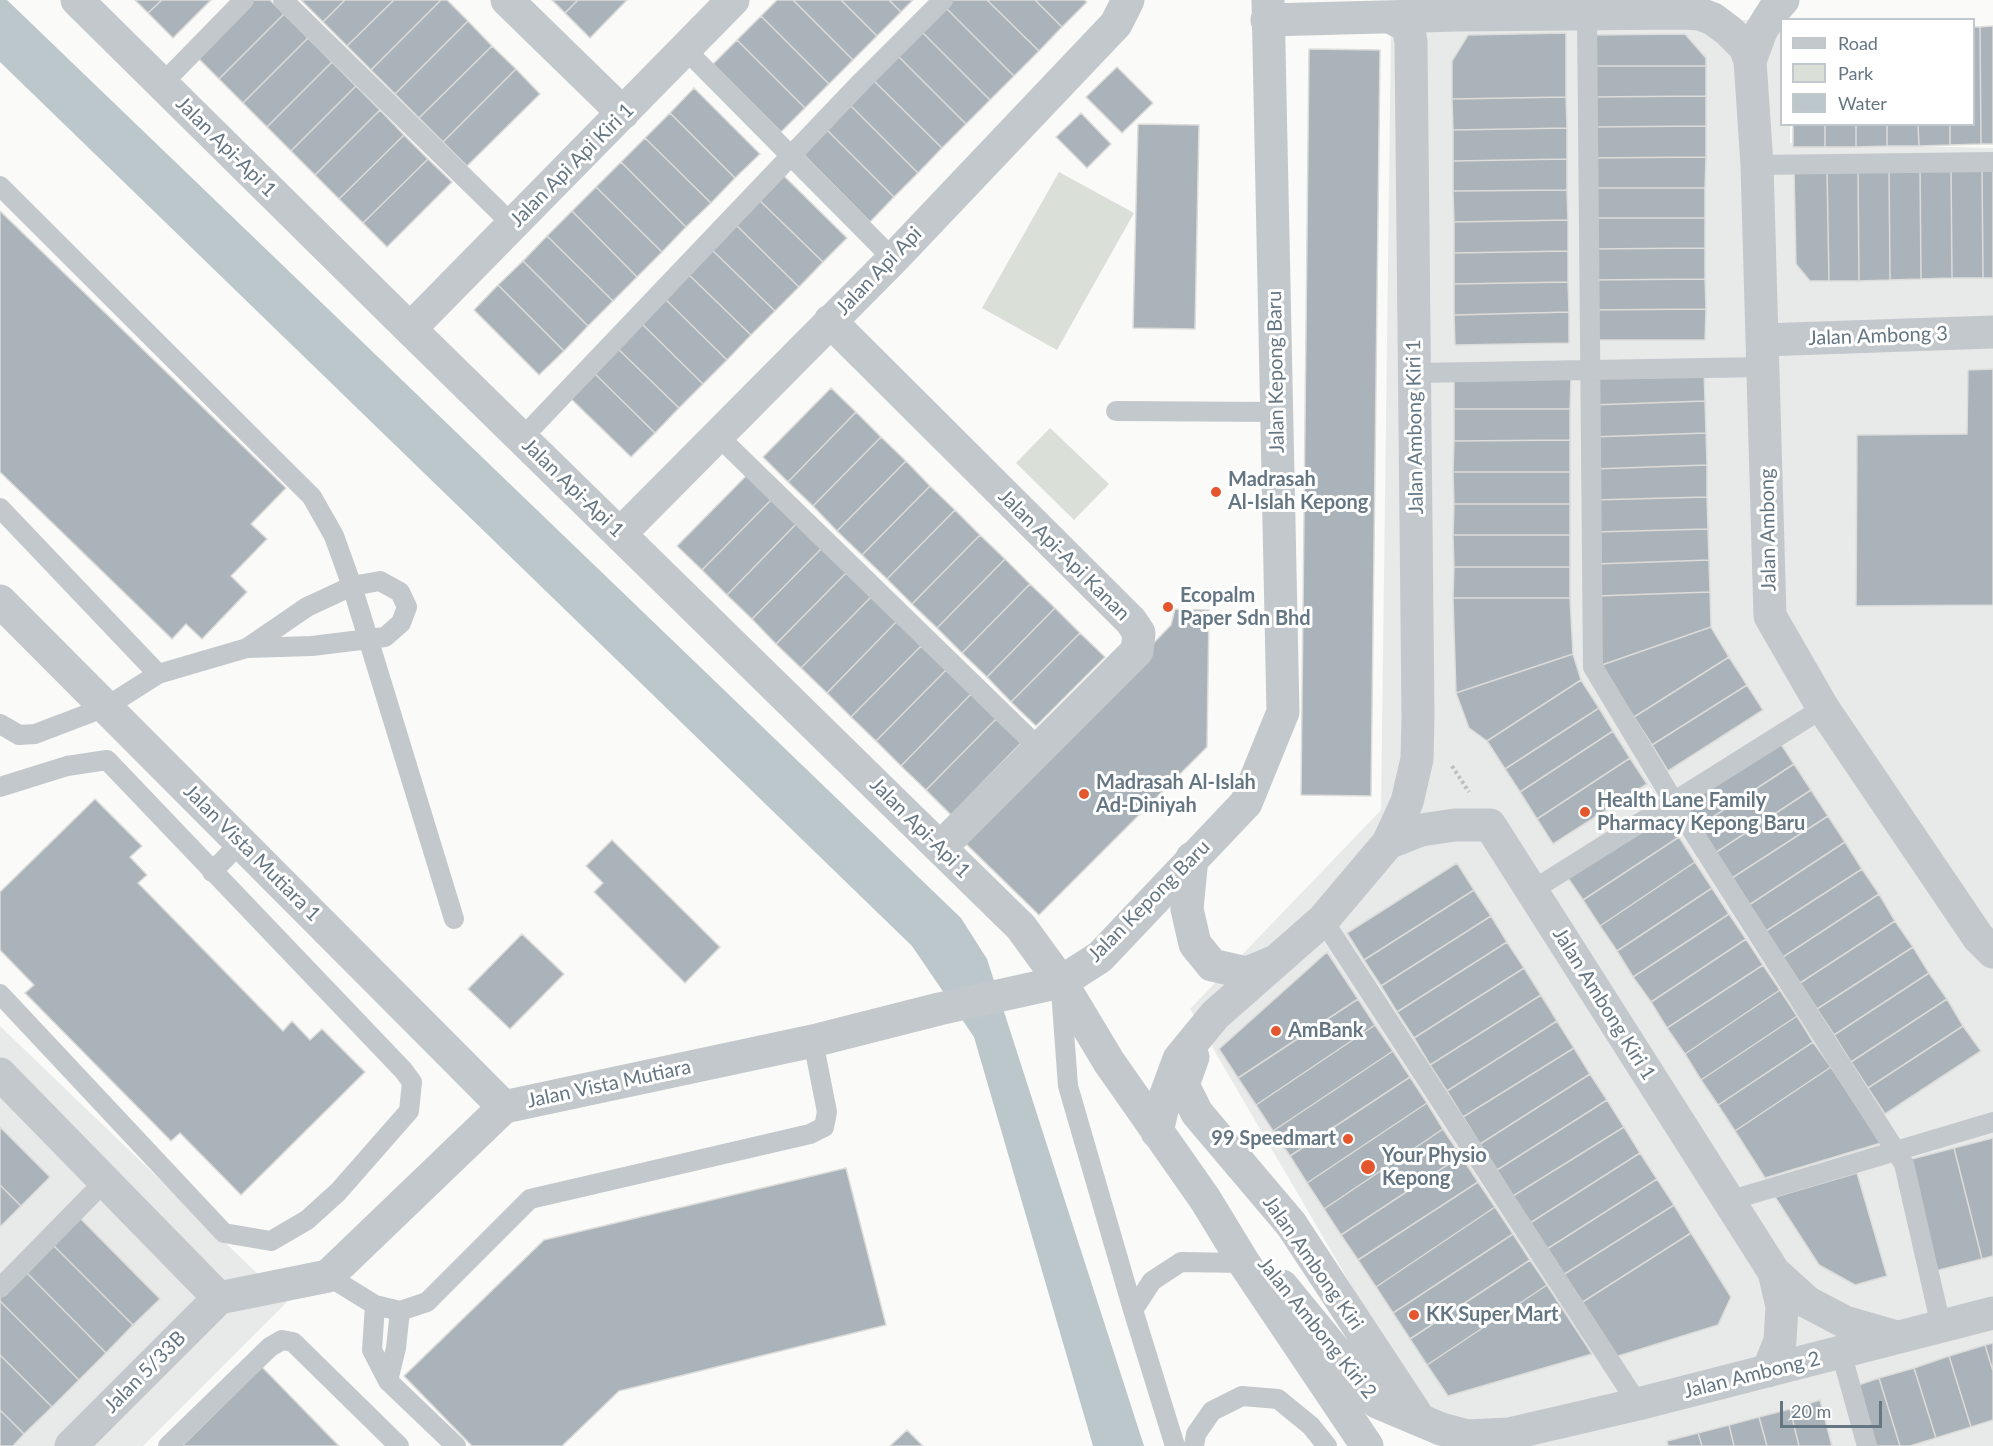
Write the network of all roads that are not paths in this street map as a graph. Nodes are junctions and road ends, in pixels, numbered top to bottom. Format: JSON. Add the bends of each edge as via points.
{"nodes":[{"id":1,"x":77,"y":0,"type":"edge"},
{"id":2,"x":244,"y":0,"type":"edge"},
{"id":3,"x":283,"y":0,"type":"edge"},
{"id":4,"x":507,"y":0,"type":"edge"},
{"id":5,"x":943,"y":0,"type":"edge"},
{"id":6,"x":1128,"y":0,"type":"edge"},
{"id":7,"x":1783,"y":0,"type":"edge"},
{"id":8,"x":723,"y":3,"type":"edge"},
{"id":9,"x":1268,"y":10,"type":"edge"},
{"id":10,"x":1587,"y":14,"type":"junction"},
{"id":11,"x":1390,"y":17,"type":"junction"},
{"id":12,"x":685,"y":49,"type":"junction"},
{"id":13,"x":1750,"y":62,"type":"junction"},
{"id":14,"x":162,"y":84,"type":"junction"},
{"id":15,"x":623,"y":113,"type":"junction"},
{"id":16,"x":790,"y":156,"type":"junction"},
{"id":17,"x":1993,"y":162,"type":"edge"},
{"id":18,"x":1757,"y":165,"type":"junction"},
{"id":19,"x":0,"y":186,"type":"edge"},
{"id":20,"x":513,"y":225,"type":"junction"},
{"id":21,"x":893,"y":259,"type":"junction"},
{"id":22,"x":830,"y":321,"type":"junction"},
{"id":23,"x":410,"y":329,"type":"junction"},
{"id":24,"x":1993,"y":332,"type":"edge"},
{"id":25,"x":1764,"y":353,"type":"junction"},
{"id":26,"x":1589,"y":370,"type":"junction"},
{"id":27,"x":1415,"y":374,"type":"junction"},
{"id":28,"x":1116,"y":411,"type":"dead end"},
{"id":29,"x":1276,"y":412,"type":"junction"},
{"id":30,"x":717,"y":435,"type":"junction"},
{"id":31,"x":522,"y":438,"type":"junction"},
{"id":32,"x":0,"y":508,"type":"edge"},
{"id":33,"x":620,"y":534,"type":"junction"},
{"id":34,"x":352,"y":586,"type":"junction"},
{"id":35,"x":0,"y":601,"type":"edge"},
{"id":36,"x":368,"y":640,"type":"junction"},
{"id":37,"x":247,"y":648,"type":"junction"},
{"id":38,"x":158,"y":674,"type":"junction"},
{"id":39,"x":106,"y":707,"type":"junction"},
{"id":40,"x":1823,"y":708,"type":"junction"},
{"id":41,"x":0,"y":724,"type":"edge"},
{"id":42,"x":1039,"y":748,"type":"junction"},
{"id":43,"x":0,"y":787,"type":"edge"},
{"id":44,"x":1674,"y":802,"type":"junction"},
{"id":45,"x":241,"y":842,"type":"junction"},
{"id":46,"x":1388,"y":843,"type":"junction"},
{"id":47,"x":941,"y":847,"type":"junction"},
{"id":48,"x":1192,"y":858,"type":"junction"},
{"id":49,"x":212,"y":872,"type":"junction"},
{"id":50,"x":1533,"y":890,"type":"junction"},
{"id":51,"x":454,"y":919,"type":"dead end"},
{"id":52,"x":1323,"y":920,"type":"junction"},
{"id":53,"x":1988,"y":940,"type":"edge"},
{"id":54,"x":1280,"y":959,"type":"junction"},
{"id":55,"x":1993,"y":977,"type":"edge"},
{"id":56,"x":1061,"y":982,"type":"junction"},
{"id":57,"x":0,"y":994,"type":"edge"},
{"id":58,"x":1215,"y":1015,"type":"junction"},
{"id":59,"x":813,"y":1041,"type":"junction"},
{"id":60,"x":0,"y":1074,"type":"edge"},
{"id":61,"x":504,"y":1107,"type":"junction"},
{"id":62,"x":1993,"y":1122,"type":"edge"},
{"id":63,"x":1157,"y":1132,"type":"junction"},
{"id":64,"x":1896,"y":1151,"type":"junction"},
{"id":65,"x":105,"y":1181,"type":"junction"},
{"id":66,"x":1728,"y":1201,"type":"junction"},
{"id":67,"x":1244,"y":1263,"type":"junction"},
{"id":68,"x":1774,"y":1272,"type":"junction"},
{"id":69,"x":328,"y":1276,"type":"junction"},
{"id":70,"x":0,"y":1288,"type":"edge"},
{"id":71,"x":219,"y":1298,"type":"junction"},
{"id":72,"x":375,"y":1305,"type":"junction"},
{"id":73,"x":1133,"y":1310,"type":"junction"},
{"id":74,"x":400,"y":1311,"type":"junction"},
{"id":75,"x":1993,"y":1313,"type":"edge"},
{"id":76,"x":1941,"y":1326,"type":"junction"},
{"id":77,"x":1899,"y":1337,"type":"junction"},
{"id":78,"x":1841,"y":1352,"type":"junction"},
{"id":79,"x":1768,"y":1371,"type":"junction"},
{"id":80,"x":388,"y":1381,"type":"junction"},
{"id":81,"x":1638,"y":1404,"type":"junction"},
{"id":82,"x":1420,"y":1420,"type":"junction"},
{"id":83,"x":1502,"y":1440,"type":"edge"},
{"id":84,"x":71,"y":1446,"type":"edge"},
{"id":85,"x":168,"y":1446,"type":"edge"},
{"id":86,"x":399,"y":1446,"type":"edge"},
{"id":87,"x":456,"y":1446,"type":"edge"},
{"id":88,"x":1175,"y":1446,"type":"edge"},
{"id":89,"x":1194,"y":1446,"type":"edge"},
{"id":90,"x":1327,"y":1446,"type":"edge"},
{"id":91,"x":1367,"y":1446,"type":"edge"},
{"id":92,"x":1867,"y":1446,"type":"edge"}],
"edges":[{"from":1,"to":14,"type":"street","name":"Jalan Api-Api 1"},
{"from":2,"to":14,"type":"lane"},
{"from":3,"to":20,"type":"lane"},
{"from":4,"to":15,"type":"street"},
{"from":5,"to":16,"type":"lane"},
{"from":6,"to":21,"type":"street","name":"Jalan Api Api","via":[[1116,24]]},
{"from":7,"to":13,"type":"street","via":[[1761,32]]},
{"from":8,"to":12,"type":"street","name":"Jalan Api Api Kiri 1"},
{"from":9,"to":11,"type":"street"},
{"from":9,"to":29,"type":"street","name":"Jalan Kepong Baru"},
{"from":10,"to":11,"type":"street"},
{"from":10,"to":13,"type":"street","via":[[1700,14],[1721,24],[1745,48]]},
{"from":10,"to":26,"type":"lane"},
{"from":11,"to":27,"type":"street","name":"Jalan Ambong Kiri 1","via":[[1405,25],[1411,42]]},
{"from":12,"to":15,"type":"street","name":"Jalan Api Api Kiri 1"},
{"from":12,"to":16,"type":"lane"},
{"from":13,"to":18,"type":"street","name":"Jalan Ambong"},
{"from":14,"to":23,"type":"street","name":"Jalan Api-Api 1"},
{"from":15,"to":20,"type":"street","name":"Jalan Api Api Kiri 1"},
{"from":16,"to":21,"type":"lane"},
{"from":16,"to":31,"type":"lane"},
{"from":17,"to":18,"type":"lane"},
{"from":18,"to":25,"type":"street","name":"Jalan Ambong"},
{"from":19,"to":34,"type":"lane","via":[[312,497],[334,536]]},
{"from":20,"to":23,"type":"street","name":"Jalan Api Api Kiri 1"},
{"from":21,"to":22,"type":"street","name":"Jalan Api Api"},
{"from":22,"to":30,"type":"street","name":"Jalan Api Api"},
{"from":22,"to":42,"type":"street","name":"Jalan Api-Api Kanan","via":[[1139,633],[1137,651]]},
{"from":23,"to":31,"type":"street","name":"Jalan Api-Api 1"},
{"from":24,"to":25,"type":"street","name":"Jalan Ambong 3"},
{"from":25,"to":26,"type":"lane"},
{"from":25,"to":40,"type":"street","name":"Jalan Ambong","via":[[1770,615]]},
{"from":26,"to":27,"type":"lane"},
{"from":26,"to":44,"type":"lane","via":[[1593,667]]},
{"from":27,"to":46,"type":"street","name":"Jalan Ambong Kiri 1","via":[[1417,759],[1407,802]]},
{"from":28,"to":29,"type":"lane"},
{"from":29,"to":48,"type":"street","name":"Jalan Kepong Baru","via":[[1283,712],[1246,803]]},
{"from":30,"to":33,"type":"street","name":"Jalan Api Api"},
{"from":30,"to":42,"type":"lane"},
{"from":31,"to":33,"type":"street","name":"Jalan Api-Api 1"},
{"from":32,"to":38,"type":"lane"},
{"from":33,"to":47,"type":"street","name":"Jalan Api-Api 1"},
{"from":34,"to":36,"type":"lane"},
{"from":34,"to":36,"type":"lane","via":[[380,581],[400,592],[407,607],[401,623],[385,637]]},
{"from":34,"to":37,"type":"lane","via":[[307,607]]},
{"from":35,"to":39,"type":"street","name":"Jalan Vista Mutiara 1"},
{"from":36,"to":37,"type":"lane"},
{"from":36,"to":51,"type":"lane"},
{"from":37,"to":38,"type":"lane"},
{"from":38,"to":39,"type":"lane"},
{"from":39,"to":41,"type":"lane","via":[[35,734],[19,735]]},
{"from":39,"to":45,"type":"street","name":"Jalan Vista Mutiara 1"},
{"from":40,"to":44,"type":"lane"},
{"from":40,"to":53,"type":"street","name":"Jalan Ambong"},
{"from":42,"to":47,"type":"street","name":"Jalan Api-Api Kanan"},
{"from":43,"to":49,"type":"lane","via":[[67,766],[107,760]]},
{"from":44,"to":50,"type":"lane"},
{"from":44,"to":64,"type":"lane"},
{"from":45,"to":49,"type":"lane"},
{"from":45,"to":61,"type":"street","name":"Jalan Vista Mutiara 1"},
{"from":46,"to":50,"type":"street","name":"Jalan Ambong Kiri 1","via":[[1421,830],[1490,825]]},
{"from":46,"to":52,"type":"street","name":"Jalan Ambong Kiri 1"},
{"from":47,"to":56,"type":"street","name":"Jalan Api-Api 1","via":[[1021,927]]},
{"from":48,"to":54,"type":"street","via":[[1187,909],[1195,944],[1212,965],[1247,973]]},
{"from":48,"to":56,"type":"street","name":"Jalan Kepong Baru","via":[[1100,957]]},
{"from":49,"to":57,"type":"lane","via":[[412,1082],[409,1111],[338,1192],[307,1220],[271,1241],[224,1233]]},
{"from":50,"to":66,"type":"street","name":"Jalan Ambong Kiri 1"},
{"from":52,"to":54,"type":"street","name":"Jalan Ambong Kiri 1"},
{"from":52,"to":81,"type":"lane"},
{"from":53,"to":55,"type":"street","name":"Jalan Ambong"},
{"from":54,"to":58,"type":"street","name":"Jalan Ambong Kiri 1"},
{"from":56,"to":59,"type":"street","name":"Jalan Vista Mutiara"},
{"from":56,"to":63,"type":"street","name":"Jalan Ambong Kiri 2"},
{"from":56,"to":73,"type":"lane","via":[[1068,1086]]},
{"from":58,"to":63,"type":"street","name":"Jalan Ambong Kiri 1","via":[[1179,1059]]},
{"from":58,"to":82,"type":"street","name":"Jalan Ambong Kiri","via":[[1191,1060],[1183,1085],[1197,1113],[1291,1224]]},
{"from":59,"to":61,"type":"street","name":"Jalan Vista Mutiara"},
{"from":59,"to":74,"type":"lane","via":[[827,1112],[824,1126],[810,1134],[530,1199],[427,1302]]},
{"from":60,"to":65,"type":"street"},
{"from":61,"to":69,"type":"street","name":"Jalan Vista Mutiara"},
{"from":62,"to":64,"type":"lane"},
{"from":63,"to":67,"type":"street","name":"Jalan Ambong Kiri 2"},
{"from":63,"to":82,"type":"street","name":"Jalan Ambong Kiri 2","via":[[1377,1402]]},
{"from":64,"to":66,"type":"lane"},
{"from":64,"to":76,"type":"lane","via":[[1904,1164]]},
{"from":65,"to":70,"type":"lane"},
{"from":65,"to":71,"type":"street"},
{"from":66,"to":68,"type":"street","name":"Jalan Ambong Kiri 1"},
{"from":67,"to":73,"type":"lane","via":[[1180,1263],[1152,1281]]},
{"from":67,"to":91,"type":"street","name":"Jalan Ambong Kiri 2"},
{"from":68,"to":77,"type":"street","name":"Jalan Ambong Kiri 1","via":[[1807,1302],[1845,1322]]},
{"from":68,"to":79,"type":"street","name":"Jalan Ambong Kiri 1","via":[[1782,1306],[1780,1341]]},
{"from":69,"to":71,"type":"street"},
{"from":69,"to":72,"type":"lane"},
{"from":71,"to":84,"type":"street","name":"Jalan 5/33B"},
{"from":72,"to":74,"type":"lane"},
{"from":72,"to":80,"type":"lane","via":[[372,1350]]},
{"from":73,"to":88,"type":"lane"},
{"from":74,"to":80,"type":"lane"},
{"from":75,"to":76,"type":"street","name":"Jalan Ambong 2"},
{"from":76,"to":77,"type":"street","name":"Jalan Ambong 2"},
{"from":77,"to":78,"type":"street","name":"Jalan Ambong 2"},
{"from":78,"to":79,"type":"street","name":"Jalan Ambong 2"},
{"from":78,"to":92,"type":"lane"},
{"from":79,"to":81,"type":"street","name":"Jalan Ambong 2"},
{"from":80,"to":87,"type":"lane"},
{"from":81,"to":83,"type":"street","name":"Jalan Ambong 2"},
{"from":82,"to":83,"type":"street","name":"Jalan Ambong Kiri 2","via":[[1467,1436]]},
{"from":85,"to":86,"type":"lane","via":[[270,1347],[282,1340],[293,1342]]},
{"from":89,"to":90,"type":"lane","via":[[1196,1434],[1212,1411],[1242,1396],[1278,1400],[1311,1426]]}]}
